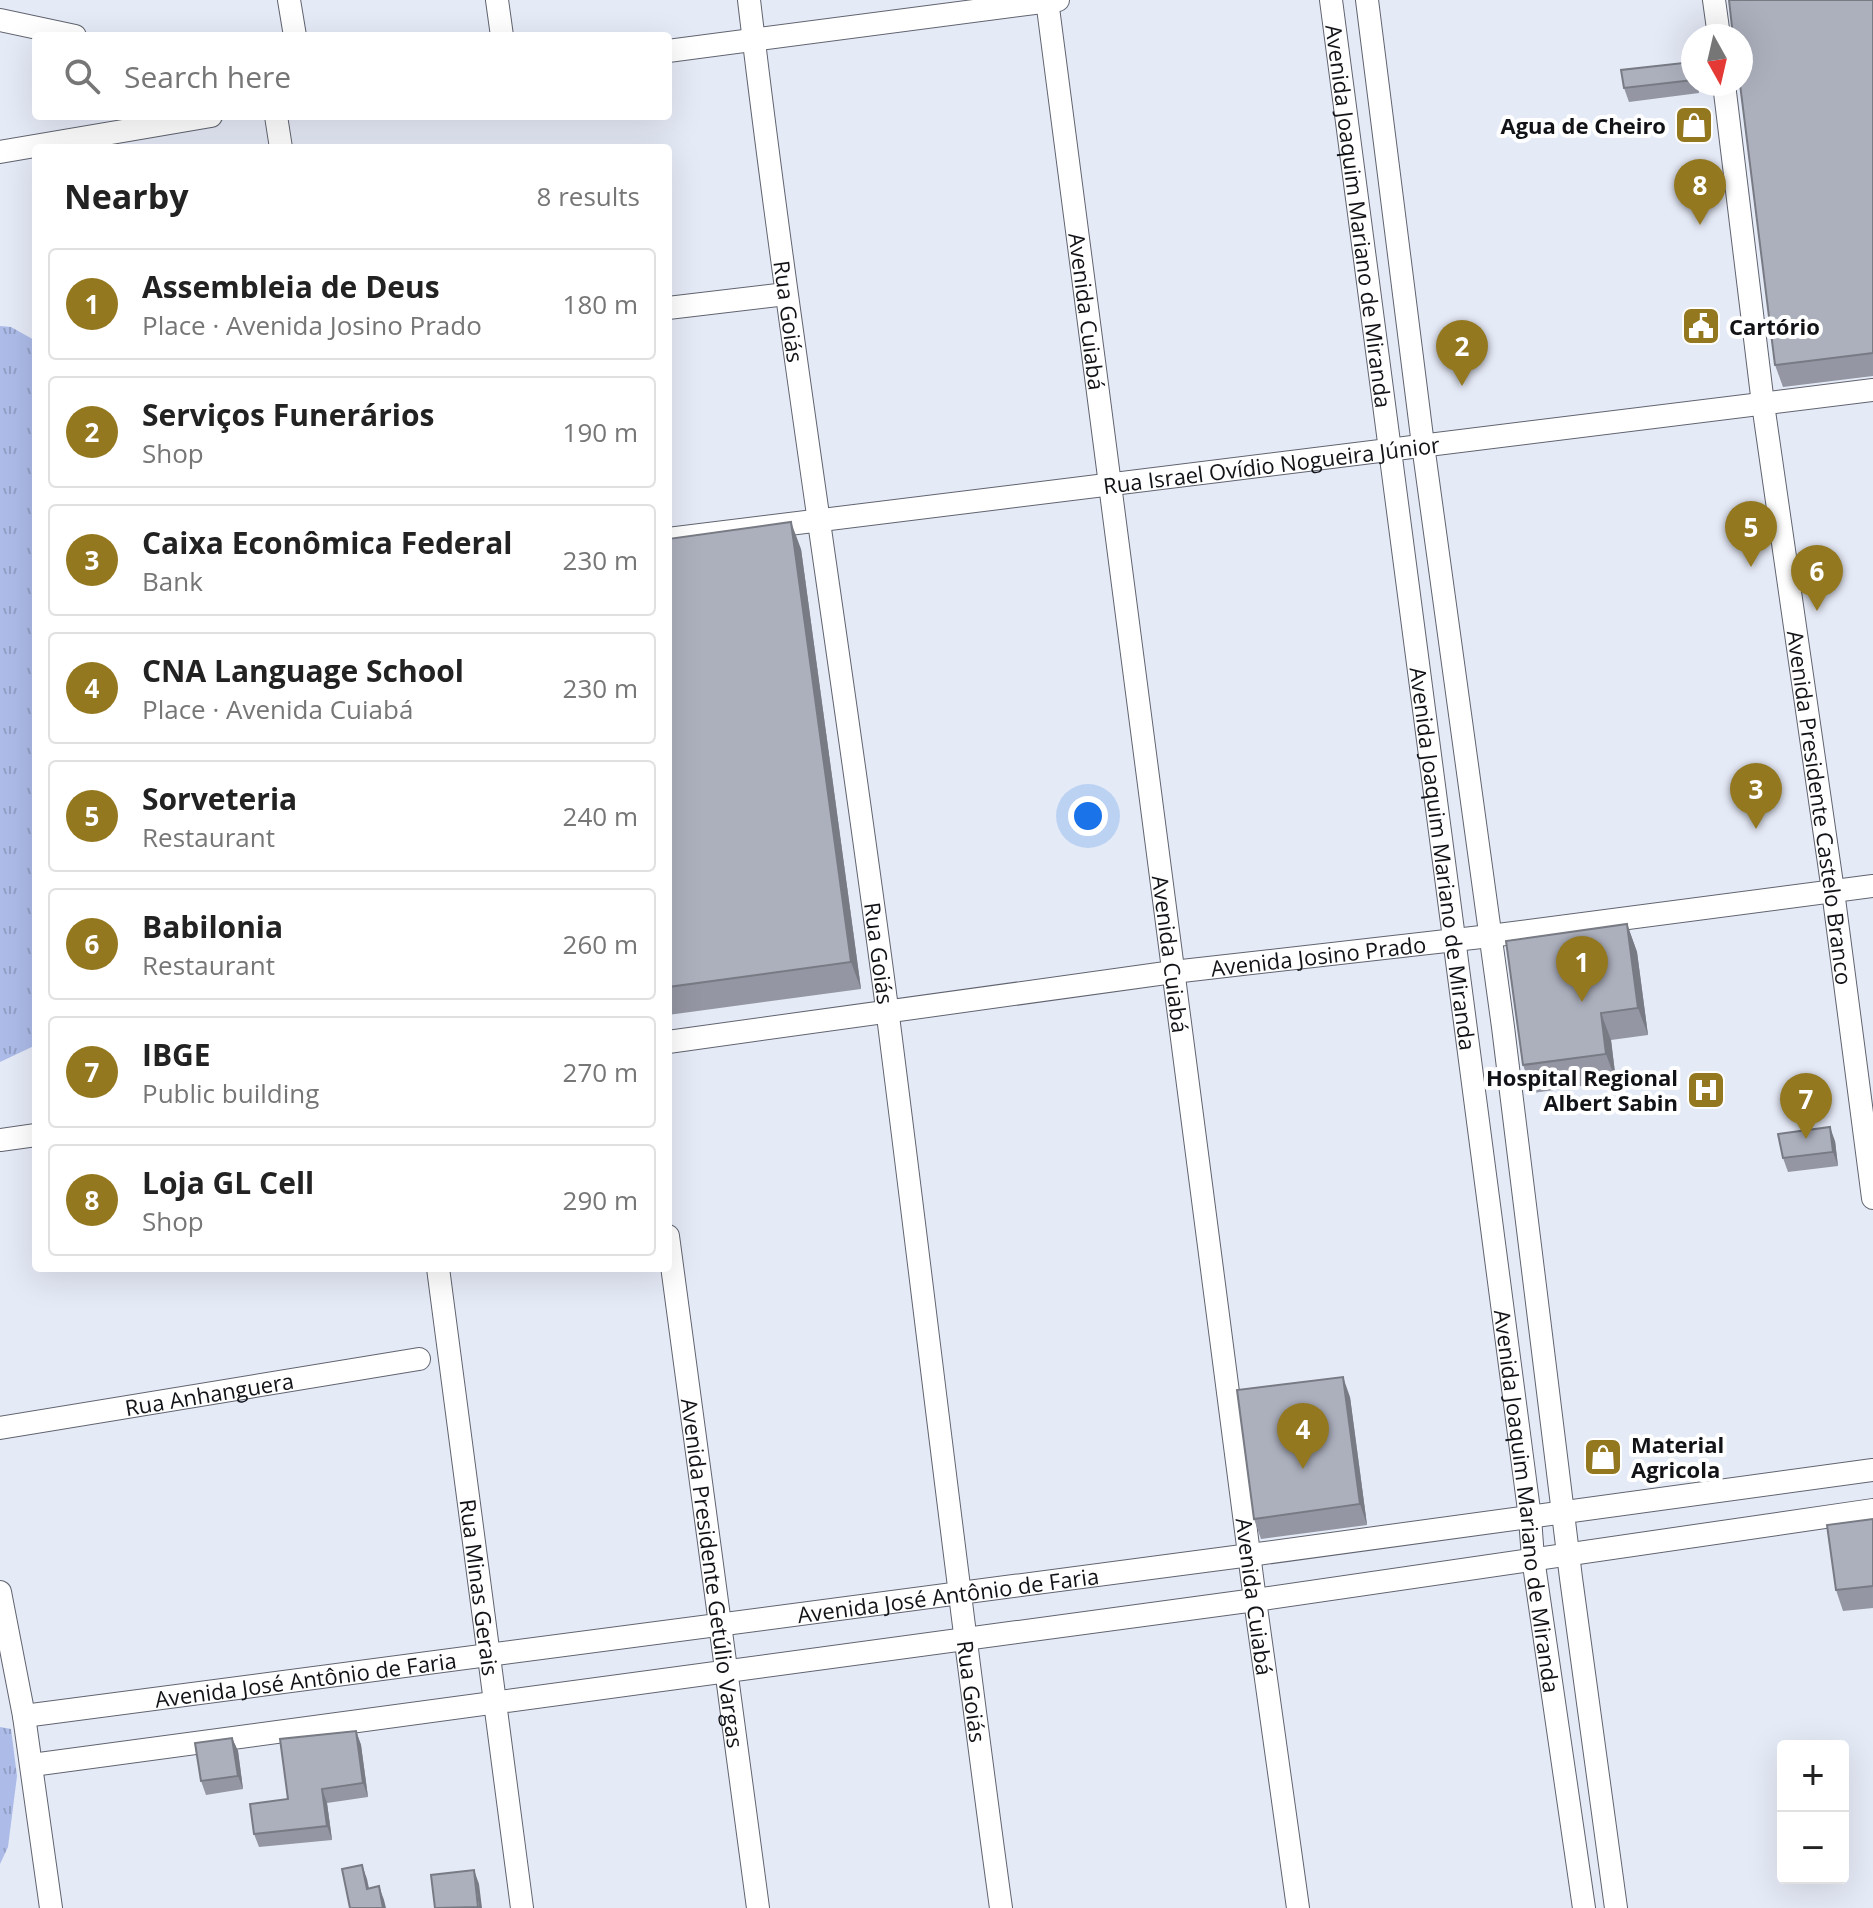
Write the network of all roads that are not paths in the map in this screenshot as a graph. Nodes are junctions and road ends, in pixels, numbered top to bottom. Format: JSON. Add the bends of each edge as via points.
{"nodes":[{"id":1,"x":289,"y":0,"type":"edge"},
{"id":2,"x":497,"y":0,"type":"edge"},
{"id":3,"x":749,"y":0,"type":"edge"},
{"id":4,"x":1051,"y":0,"type":"edge"},
{"id":5,"x":1331,"y":0,"type":"edge"},
{"id":6,"x":1367,"y":0,"type":"edge"},
{"id":7,"x":1714,"y":0,"type":"edge"},
{"id":8,"x":0,"y":20,"type":"edge"},
{"id":9,"x":1717,"y":24,"type":"edge"},
{"id":10,"x":56,"y":32,"type":"edge"},
{"id":11,"x":294,"y":32,"type":"edge"},
{"id":12,"x":501,"y":32,"type":"edge"},
{"id":13,"x":753,"y":40,"type":"junction"},
{"id":14,"x":672,"y":50,"type":"edge"},
{"id":15,"x":1725,"y":96,"type":"edge"},
{"id":16,"x":188,"y":120,"type":"edge"},
{"id":17,"x":277,"y":120,"type":"edge"},
{"id":18,"x":47,"y":144,"type":"edge"},
{"id":19,"x":280,"y":144,"type":"edge"},
{"id":20,"x":32,"y":147,"type":"edge"},
{"id":21,"x":0,"y":152,"type":"edge"},
{"id":22,"x":1390,"y":184,"type":"junction"},
{"id":23,"x":1356,"y":189,"type":"junction"},
{"id":24,"x":786,"y":294,"type":"junction"},
{"id":25,"x":672,"y":308,"type":"edge"},
{"id":26,"x":1873,"y":390,"type":"edge"},
{"id":27,"x":1763,"y":404,"type":"junction"},
{"id":28,"x":1423,"y":445,"type":"junction"},
{"id":29,"x":1391,"y":449,"type":"junction"},
{"id":30,"x":1111,"y":483,"type":"junction"},
{"id":31,"x":818,"y":519,"type":"junction"},
{"id":32,"x":672,"y":538,"type":"edge"},
{"id":33,"x":1873,"y":886,"type":"edge"},
{"id":34,"x":1833,"y":891,"type":"junction"},
{"id":35,"x":1490,"y":936,"type":"junction"},
{"id":36,"x":1456,"y":940,"type":"junction"},
{"id":37,"x":1173,"y":972,"type":"junction"},
{"id":38,"x":888,"y":1014,"type":"junction"},
{"id":39,"x":672,"y":1041,"type":"edge"},
{"id":40,"x":1516,"y":1132,"type":"junction"},
{"id":41,"x":32,"y":1136,"type":"edge"},
{"id":42,"x":1481,"y":1138,"type":"junction"},
{"id":43,"x":0,"y":1140,"type":"edge"},
{"id":44,"x":1873,"y":1198,"type":"edge"},
{"id":45,"x":672,"y":1267,"type":"edge"},
{"id":46,"x":439,"y":1272,"type":"edge"},
{"id":47,"x":419,"y":1359,"type":"dead end"},
{"id":48,"x":0,"y":1428,"type":"edge"},
{"id":49,"x":1873,"y":1470,"type":"edge"},
{"id":50,"x":1873,"y":1510,"type":"edge"},
{"id":51,"x":1563,"y":1513,"type":"junction"},
{"id":52,"x":1530,"y":1518,"type":"junction"},
{"id":53,"x":1250,"y":1555,"type":"junction"},
{"id":54,"x":1568,"y":1555,"type":"junction"},
{"id":55,"x":1533,"y":1558,"type":"junction"},
{"id":56,"x":0,"y":1592,"type":"edge"},
{"id":57,"x":958,"y":1594,"type":"junction"},
{"id":58,"x":1255,"y":1600,"type":"junction"},
{"id":59,"x":719,"y":1625,"type":"junction"},
{"id":60,"x":964,"y":1639,"type":"junction"},
{"id":61,"x":489,"y":1653,"type":"junction"},
{"id":62,"x":726,"y":1670,"type":"junction"},
{"id":63,"x":496,"y":1704,"type":"junction"},
{"id":64,"x":24,"y":1716,"type":"junction"},
{"id":65,"x":32,"y":1765,"type":"junction"},
{"id":66,"x":51,"y":1908,"type":"edge"},
{"id":67,"x":522,"y":1908,"type":"edge"},
{"id":68,"x":758,"y":1908,"type":"edge"},
{"id":69,"x":1001,"y":1908,"type":"edge"},
{"id":70,"x":1298,"y":1908,"type":"edge"},
{"id":71,"x":1584,"y":1908,"type":"edge"},
{"id":72,"x":1616,"y":1908,"type":"edge"}],
"edges":[{"from":1,"to":11,"type":"street"},
{"from":2,"to":12,"type":"street"},
{"from":3,"to":13,"type":"street","name":"Rua Goiás"},
{"from":4,"to":13,"type":"street"},
{"from":4,"to":30,"type":"street","name":"Avenida Cuiabá"},
{"from":5,"to":23,"type":"street","name":"Avenida Joaquim Mariano de Miranda"},
{"from":6,"to":22,"type":"street","name":"Avenida Joaquim Mariano de Miranda"},
{"from":7,"to":9,"type":"street"},
{"from":8,"to":10,"type":"street"},
{"from":13,"to":14,"type":"street"},
{"from":13,"to":24,"type":"street","name":"Rua Goiás"},
{"from":15,"to":27,"type":"street","name":"Avenida Presidente Castelo Branco"},
{"from":16,"to":18,"type":"street"},
{"from":17,"to":19,"type":"street"},
{"from":20,"to":21,"type":"street"},
{"from":22,"to":23,"type":"street"},
{"from":22,"to":28,"type":"street","name":"Avenida Joaquim Mariano de Miranda"},
{"from":23,"to":29,"type":"street","name":"Avenida Joaquim Mariano de Miranda"},
{"from":24,"to":25,"type":"street"},
{"from":24,"to":31,"type":"street","name":"Rua Goiás"},
{"from":26,"to":27,"type":"street","name":"Rua Israel Ovídio Nogueira Júnior"},
{"from":27,"to":28,"type":"street","name":"Rua Israel Ovídio Nogueira Júnior"},
{"from":27,"to":34,"type":"street","name":"Avenida Presidente Castelo Branco"},
{"from":28,"to":29,"type":"street","name":"Rua Israel Ovídio Nogueira Júnior"},
{"from":28,"to":35,"type":"street","name":"Avenida Joaquim Mariano de Miranda"},
{"from":29,"to":30,"type":"street","name":"Rua Israel Ovídio Nogueira Júnior"},
{"from":29,"to":36,"type":"street","name":"Avenida Joaquim Mariano de Miranda"},
{"from":30,"to":31,"type":"street","name":"Rua Israel Ovídio Nogueira Júnior"},
{"from":30,"to":37,"type":"street","name":"Avenida Cuiabá"},
{"from":31,"to":32,"type":"street","name":"Rua Israel Ovídio Nogueira Júnior"},
{"from":31,"to":38,"type":"street","name":"Rua Goiás"},
{"from":33,"to":34,"type":"street","name":"Avenida Josino Prado"},
{"from":34,"to":35,"type":"street","name":"Avenida Josino Prado"},
{"from":34,"to":44,"type":"street","name":"Avenida Presidente Castelo Branco"},
{"from":35,"to":36,"type":"street","name":"Avenida Josino Prado"},
{"from":35,"to":40,"type":"street","name":"Avenida Joaquim Mariano de Miranda"},
{"from":36,"to":37,"type":"street","name":"Avenida Josino Prado"},
{"from":36,"to":42,"type":"street","name":"Avenida Joaquim Mariano de Miranda"},
{"from":37,"to":38,"type":"street","name":"Avenida Josino Prado"},
{"from":37,"to":53,"type":"street","name":"Avenida Cuiabá"},
{"from":38,"to":39,"type":"street","name":"Avenida Josino Prado"},
{"from":38,"to":57,"type":"street","name":"Rua Goiás"},
{"from":40,"to":42,"type":"street"},
{"from":40,"to":51,"type":"street","name":"Avenida Joaquim Mariano de Miranda"},
{"from":41,"to":43,"type":"street"},
{"from":42,"to":52,"type":"street","name":"Avenida Joaquim Mariano de Miranda"},
{"from":45,"to":59,"type":"street","name":"Avenida Presidente Getúlio Vargas"},
{"from":46,"to":61,"type":"street","name":"Rua Minas Gerais"},
{"from":47,"to":48,"type":"street","name":"Rua Anhanguera"},
{"from":49,"to":51,"type":"street","name":"Avenida José Antônio de Faria"},
{"from":50,"to":54,"type":"street","name":"Avenida José Antônio de Faria"},
{"from":51,"to":52,"type":"street","name":"Avenida José Antônio de Faria"},
{"from":51,"to":54,"type":"street","name":"Avenida Joaquim Mariano de Miranda"},
{"from":52,"to":53,"type":"street","name":"Avenida José Antônio de Faria"},
{"from":52,"to":55,"type":"street","name":"Avenida Joaquim Mariano de Miranda"},
{"from":53,"to":57,"type":"street","name":"Avenida José Antônio de Faria"},
{"from":53,"to":58,"type":"street","name":"Avenida Cuiabá"},
{"from":54,"to":55,"type":"street","name":"Avenida José Antônio de Faria"},
{"from":54,"to":72,"type":"street","name":"Avenida Joaquim Mariano de Miranda"},
{"from":55,"to":58,"type":"street","name":"Avenida José Antônio de Faria"},
{"from":55,"to":71,"type":"street","name":"Avenida Joaquim Mariano de Miranda"},
{"from":56,"to":64,"type":"street"},
{"from":57,"to":59,"type":"street","name":"Avenida José Antônio de Faria"},
{"from":57,"to":60,"type":"street","name":"Rua Goiás"},
{"from":58,"to":60,"type":"street","name":"Avenida José Antônio de Faria"},
{"from":58,"to":70,"type":"street","name":"Avenida Cuiabá"},
{"from":59,"to":61,"type":"street","name":"Avenida José Antônio de Faria"},
{"from":59,"to":62,"type":"street","name":"Avenida Presidente Getúlio Vargas"},
{"from":60,"to":62,"type":"street","name":"Avenida José Antônio de Faria"},
{"from":60,"to":69,"type":"street","name":"Rua Goiás"},
{"from":61,"to":63,"type":"street","name":"Rua Minas Gerais"},
{"from":61,"to":64,"type":"street","name":"Avenida José Antônio de Faria"},
{"from":62,"to":63,"type":"street","name":"Avenida José Antônio de Faria"},
{"from":62,"to":68,"type":"street","name":"Avenida Presidente Getúlio Vargas"},
{"from":63,"to":65,"type":"street","name":"Avenida José Antônio de Faria"},
{"from":63,"to":67,"type":"street","name":"Rua Minas Gerais"},
{"from":64,"to":65,"type":"street"},
{"from":65,"to":66,"type":"street"}]}
